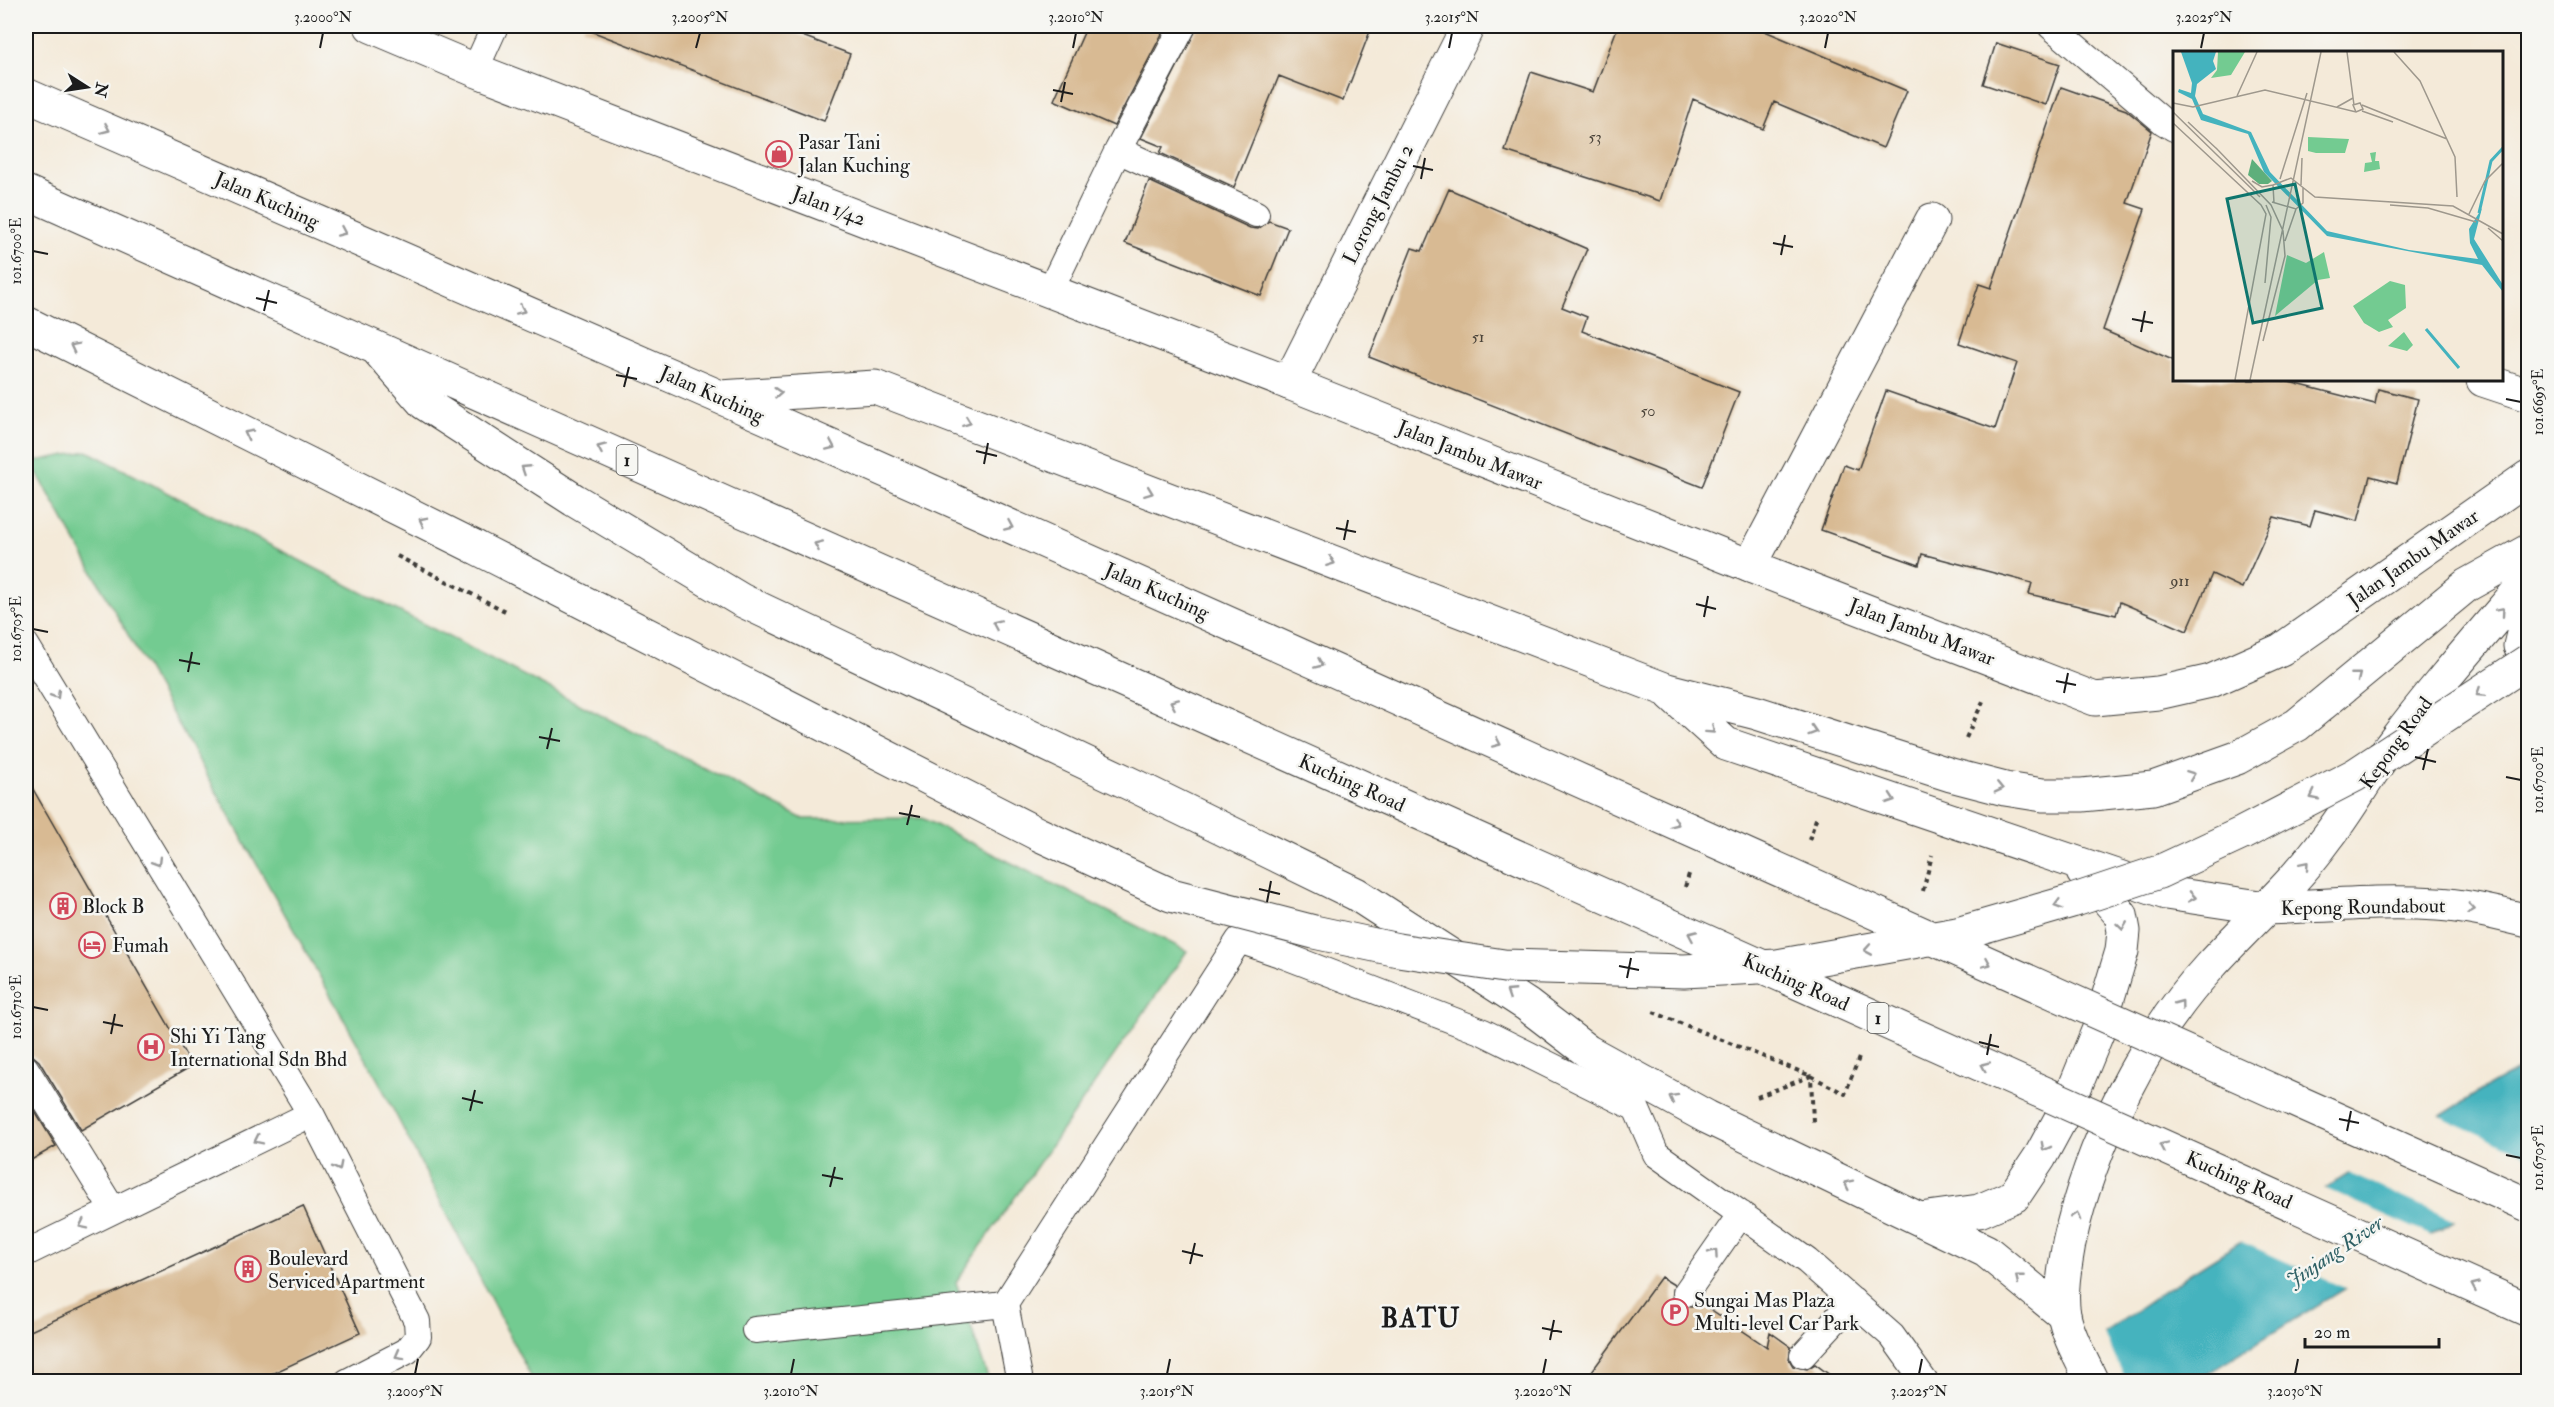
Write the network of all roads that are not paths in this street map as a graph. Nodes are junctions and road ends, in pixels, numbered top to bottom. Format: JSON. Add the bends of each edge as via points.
{"nodes":[{"id":1,"x":371,"y":26,"type":"edge"},
{"id":2,"x":495,"y":26,"type":"edge"},
{"id":3,"x":1183,"y":26,"type":"edge"},
{"id":4,"x":1468,"y":26,"type":"edge"},
{"id":5,"x":2051,"y":26,"type":"edge"},
{"id":6,"x":475,"y":70,"type":"junction"},
{"id":7,"x":26,"y":94,"type":"edge"},
{"id":8,"x":2173,"y":127,"type":"edge"},
{"id":9,"x":1118,"y":150,"type":"junction"},
{"id":10,"x":26,"y":192,"type":"edge"},
{"id":11,"x":1256,"y":214,"type":"dead end"},
{"id":12,"x":1932,"y":220,"type":"dead end"},
{"id":13,"x":1050,"y":291,"type":"junction"},
{"id":14,"x":26,"y":323,"type":"edge"},
{"id":15,"x":376,"y":348,"type":"junction"},
{"id":16,"x":2485,"y":381,"type":"edge"},
{"id":17,"x":1289,"y":383,"type":"junction"},
{"id":18,"x":2529,"y":395,"type":"edge"},
{"id":19,"x":720,"y":397,"type":"junction"},
{"id":20,"x":2529,"y":477,"type":"edge"},
{"id":21,"x":2529,"y":551,"type":"edge"},
{"id":22,"x":1750,"y":566,"type":"junction"},
{"id":23,"x":2529,"y":580,"type":"edge"},
{"id":24,"x":2529,"y":613,"type":"edge"},
{"id":25,"x":26,"y":645,"type":"edge"},
{"id":26,"x":2529,"y":661,"type":"edge"},
{"id":27,"x":1667,"y":690,"type":"junction"},
{"id":28,"x":2056,"y":855,"type":"junction"},
{"id":29,"x":2266,"y":909,"type":"junction"},
{"id":30,"x":2529,"y":921,"type":"edge"},
{"id":31,"x":1587,"y":1051,"type":"junction"},
{"id":32,"x":26,"y":1069,"type":"edge"},
{"id":33,"x":1636,"y":1108,"type":"junction"},
{"id":34,"x":311,"y":1114,"type":"junction"},
{"id":35,"x":2529,"y":1205,"type":"edge"},
{"id":36,"x":113,"y":1210,"type":"junction"},
{"id":37,"x":1741,"y":1214,"type":"junction"},
{"id":38,"x":1920,"y":1219,"type":"junction"},
{"id":39,"x":26,"y":1253,"type":"edge"},
{"id":40,"x":1686,"y":1293,"type":"dead end"},
{"id":41,"x":1852,"y":1301,"type":"junction"},
{"id":42,"x":1005,"y":1304,"type":"junction"},
{"id":43,"x":2529,"y":1310,"type":"edge"},
{"id":44,"x":2066,"y":1322,"type":"junction"},
{"id":45,"x":755,"y":1330,"type":"dead end"},
{"id":46,"x":1803,"y":1355,"type":"dead end"},
{"id":47,"x":346,"y":1382,"type":"edge"},
{"id":48,"x":1020,"y":1382,"type":"edge"},
{"id":49,"x":1925,"y":1382,"type":"edge"},
{"id":50,"x":2092,"y":1382,"type":"edge"}],
"edges":[{"from":1,"to":6,"type":"main road","name":"Jalan 1/42"},
{"from":2,"to":6,"type":"lane"},
{"from":3,"to":9,"type":"lane"},
{"from":4,"to":17,"type":"main road","name":"Lorong Jambu 2"},
{"from":5,"to":8,"type":"lane"},
{"from":6,"to":13,"type":"main road","name":"Jalan 1/42"},
{"from":7,"to":19,"type":"main road","name":"Jalan Kuching","one_way":true},
{"from":9,"to":11,"type":"lane"},
{"from":9,"to":13,"type":"lane"},
{"from":10,"to":15,"type":"main road","number":"1"},
{"from":12,"to":22,"type":"main road"},
{"from":13,"to":17,"type":"main road","name":"Jalan 1/42"},
{"from":26,"to":14,"type":"main road","one_way":true,"bridge":true,"via":[[2355,775],[2159,872],[2072,901],[1957,934],[1777,966],[1684,971],[1504,966],[1366,943],[1171,895],[1038,834]]},
{"from":31,"to":15,"type":"main road","one_way":true,"via":[[1527,1005],[1356,894],[741,600],[424,404]]},
{"from":43,"to":15,"type":"main road","name":"Kuching Road","number":"1","one_way":true,"bridge":true},
{"from":16,"to":18,"type":"main road"},
{"from":17,"to":22,"type":"main road","name":"Jalan Jambu Mawar"},
{"from":19,"to":27,"type":"main road","one_way":true,"via":[[875,387]]},
{"from":19,"to":35,"type":"main road","name":"Jalan Kuching","one_way":true,"bridge":true},
{"from":20,"to":22,"type":"main road","name":"Jalan Jambu Mawar","via":[[2281,650],[2211,681],[2158,693],[2096,699]]},
{"from":27,"to":21,"type":"main road","one_way":true,"via":[[1757,713],[2005,789],[2043,795],[2082,795],[2153,788],[2237,758],[2297,725],[2467,585]]},
{"from":29,"to":23,"type":"main road","name":"Kepong Road","one_way":true,"via":[[2327,840],[2388,748]]},
{"from":24,"to":26,"type":"main road","via":[[2520,646]]},
{"from":25,"to":34,"type":"lane","one_way":true},
{"from":27,"to":28,"type":"main road","one_way":true,"via":[[1726,744]]},
{"from":28,"to":29,"type":"main road","one_way":true,"via":[[2166,893]]},
{"from":28,"to":38,"type":"main road","one_way":true,"via":[[2087,874],[2121,915],[2122,951],[2098,1031],[2067,1107],[2014,1196],[1979,1211]]},
{"from":29,"to":30,"type":"main road","name":"Kepong Roundabout","one_way":true,"via":[[2438,904]]},
{"from":44,"to":29,"type":"main road","name":"Kepong Roundabout","one_way":true,"via":[[2065,1266],[2074,1220],[2094,1162],[2132,1077],[2208,967]]},
{"from":31,"to":33,"type":"lane"},
{"from":38,"to":31,"type":"main road","one_way":true,"via":[[1707,1117]]},
{"from":32,"to":36,"type":"lane"},
{"from":33,"to":37,"type":"lane","via":[[1656,1154]]},
{"from":33,"to":42,"type":"lane","via":[[1483,1032],[1239,940]]},
{"from":34,"to":36,"type":"lane","one_way":true},
{"from":34,"to":47,"type":"lane","one_way":true,"via":[[417,1321],[418,1337],[407,1351]]},
{"from":36,"to":39,"type":"lane","one_way":true},
{"from":40,"to":37,"type":"lane","one_way":true},
{"from":37,"to":41,"type":"lane","via":[[1807,1261]]},
{"from":44,"to":38,"type":"main road","one_way":true,"via":[[1986,1251]]},
{"from":41,"to":46,"type":"lane"},
{"from":41,"to":49,"type":"lane","via":[[1892,1336]]},
{"from":42,"to":45,"type":"lane"},
{"from":42,"to":48,"type":"lane"},
{"from":44,"to":50,"type":"main road","name":"Kepong Roundabout"}]}
